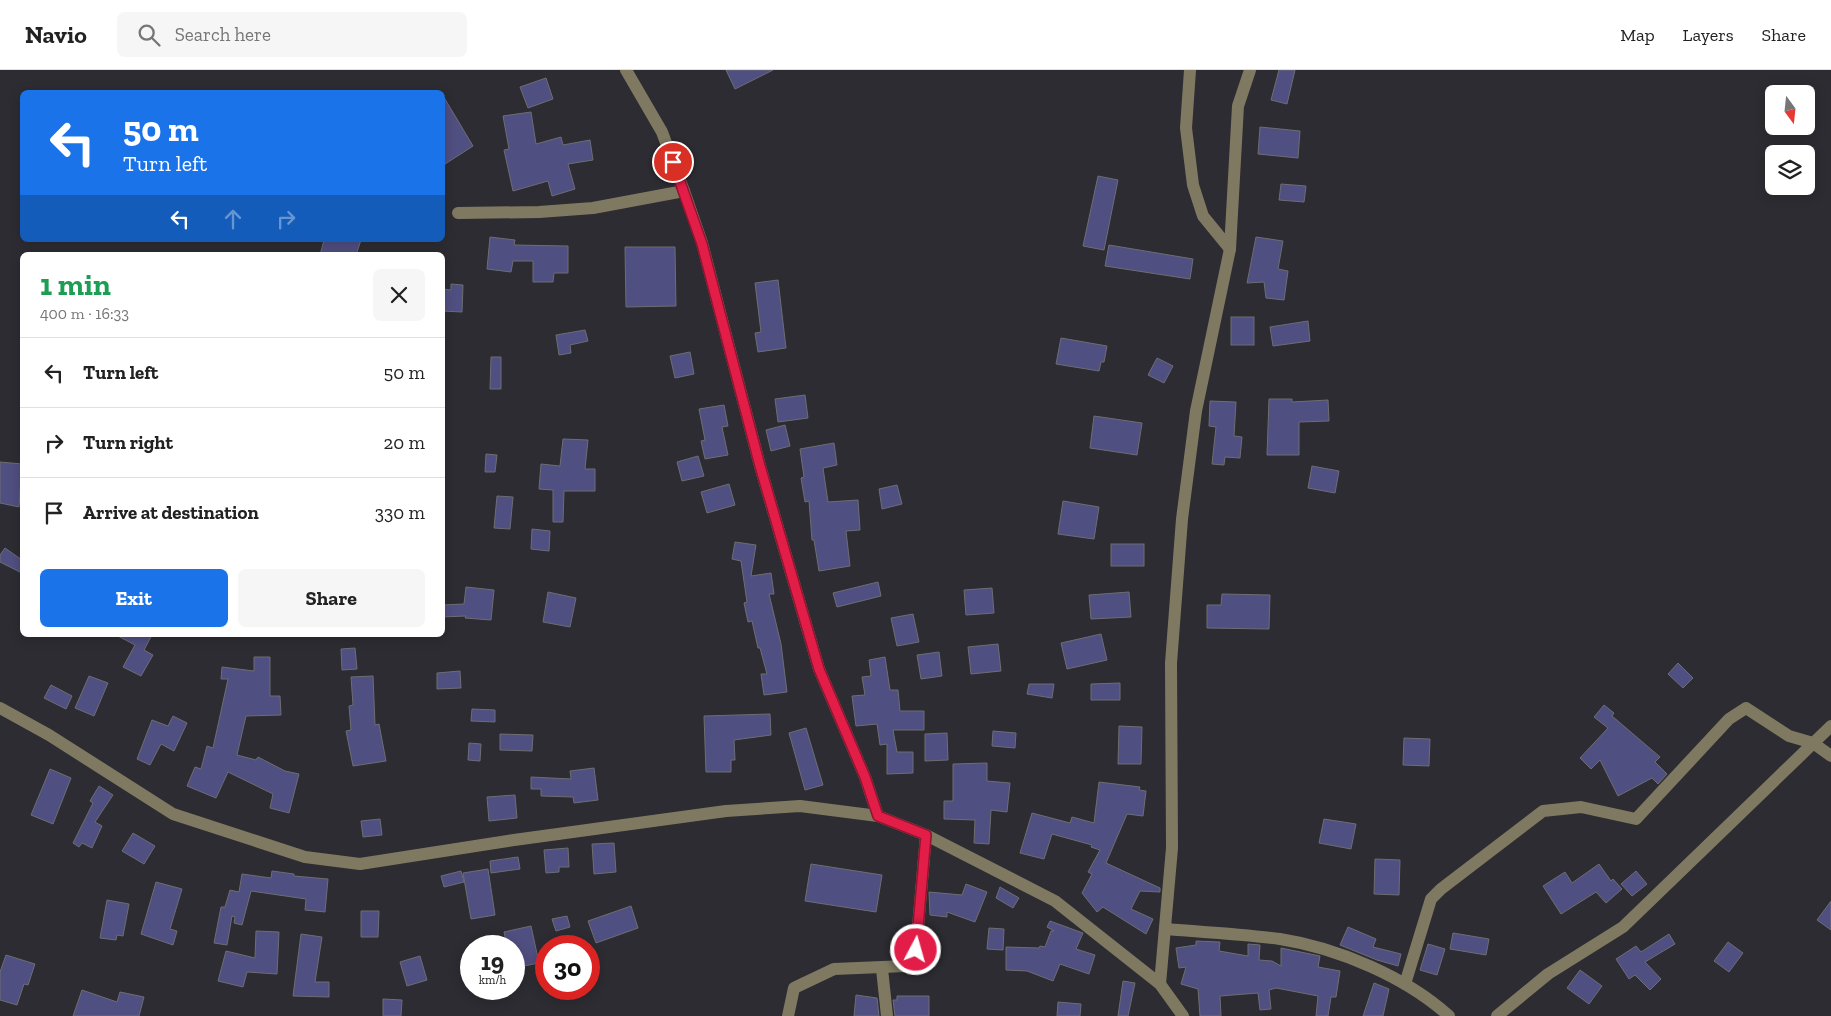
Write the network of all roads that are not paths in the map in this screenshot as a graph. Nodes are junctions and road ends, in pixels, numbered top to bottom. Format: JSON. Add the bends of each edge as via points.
{"nodes":[{"id":1,"x":626,"y":70,"type":"edge"},
{"id":2,"x":1190,"y":70,"type":"edge"},
{"id":3,"x":1250,"y":70,"type":"edge"},
{"id":4,"x":684,"y":191,"type":"junction"},
{"id":5,"x":458,"y":214,"type":"dead end"},
{"id":6,"x":1230,"y":250,"type":"junction"},
{"id":7,"x":0,"y":708,"type":"edge"},
{"id":8,"x":1831,"y":726,"type":"edge"},
{"id":9,"x":1813,"y":743,"type":"junction"},
{"id":10,"x":1831,"y":756,"type":"edge"},
{"id":11,"x":878,"y":816,"type":"junction"},
{"id":12,"x":926,"y":835,"type":"junction"},
{"id":13,"x":1166,"y":928,"type":"junction"},
{"id":14,"x":882,"y":969,"type":"junction"},
{"id":15,"x":1160,"y":984,"type":"junction"},
{"id":16,"x":1405,"y":984,"type":"junction"},
{"id":17,"x":788,"y":1016,"type":"edge"},
{"id":18,"x":887,"y":1016,"type":"edge"},
{"id":19,"x":1183,"y":1016,"type":"edge"},
{"id":20,"x":1449,"y":1016,"type":"edge"},
{"id":21,"x":1497,"y":1016,"type":"edge"}],
"edges":[{"from":1,"to":4,"type":"street","via":[[662,132]]},
{"from":2,"to":6,"type":"street","via":[[1186,128],[1193,185],[1202,216]]},
{"from":3,"to":6,"type":"street","via":[[1238,106]]},
{"from":4,"to":5,"type":"street","via":[[593,208]]},
{"from":4,"to":11,"type":"street","via":[[702,244],[760,466],[819,669]]},
{"from":6,"to":13,"type":"street","via":[[1196,411],[1182,519],[1171,663],[1172,848]]},
{"from":7,"to":11,"type":"street","via":[[49,735],[173,814],[314,858],[360,864],[726,811],[800,806]]},
{"from":8,"to":9,"type":"street"},
{"from":9,"to":10,"type":"street"},
{"from":9,"to":16,"type":"street","via":[[1789,736],[1746,708],[1729,719],[1636,819],[1581,807],[1543,811],[1431,899]]},
{"from":9,"to":21,"type":"street","via":[[1623,927],[1548,974]]},
{"from":11,"to":12,"type":"street"},
{"from":12,"to":14,"type":"street","via":[[916,950],[906,966]]},
{"from":12,"to":15,"type":"street","via":[[1055,901]]},
{"from":13,"to":15,"type":"street"},
{"from":13,"to":16,"type":"street","via":[[1281,940],[1333,951]]},
{"from":14,"to":17,"type":"street","via":[[834,969],[794,988]]},
{"from":14,"to":18,"type":"street"},
{"from":15,"to":19,"type":"street"},
{"from":16,"to":20,"type":"street"}]}
